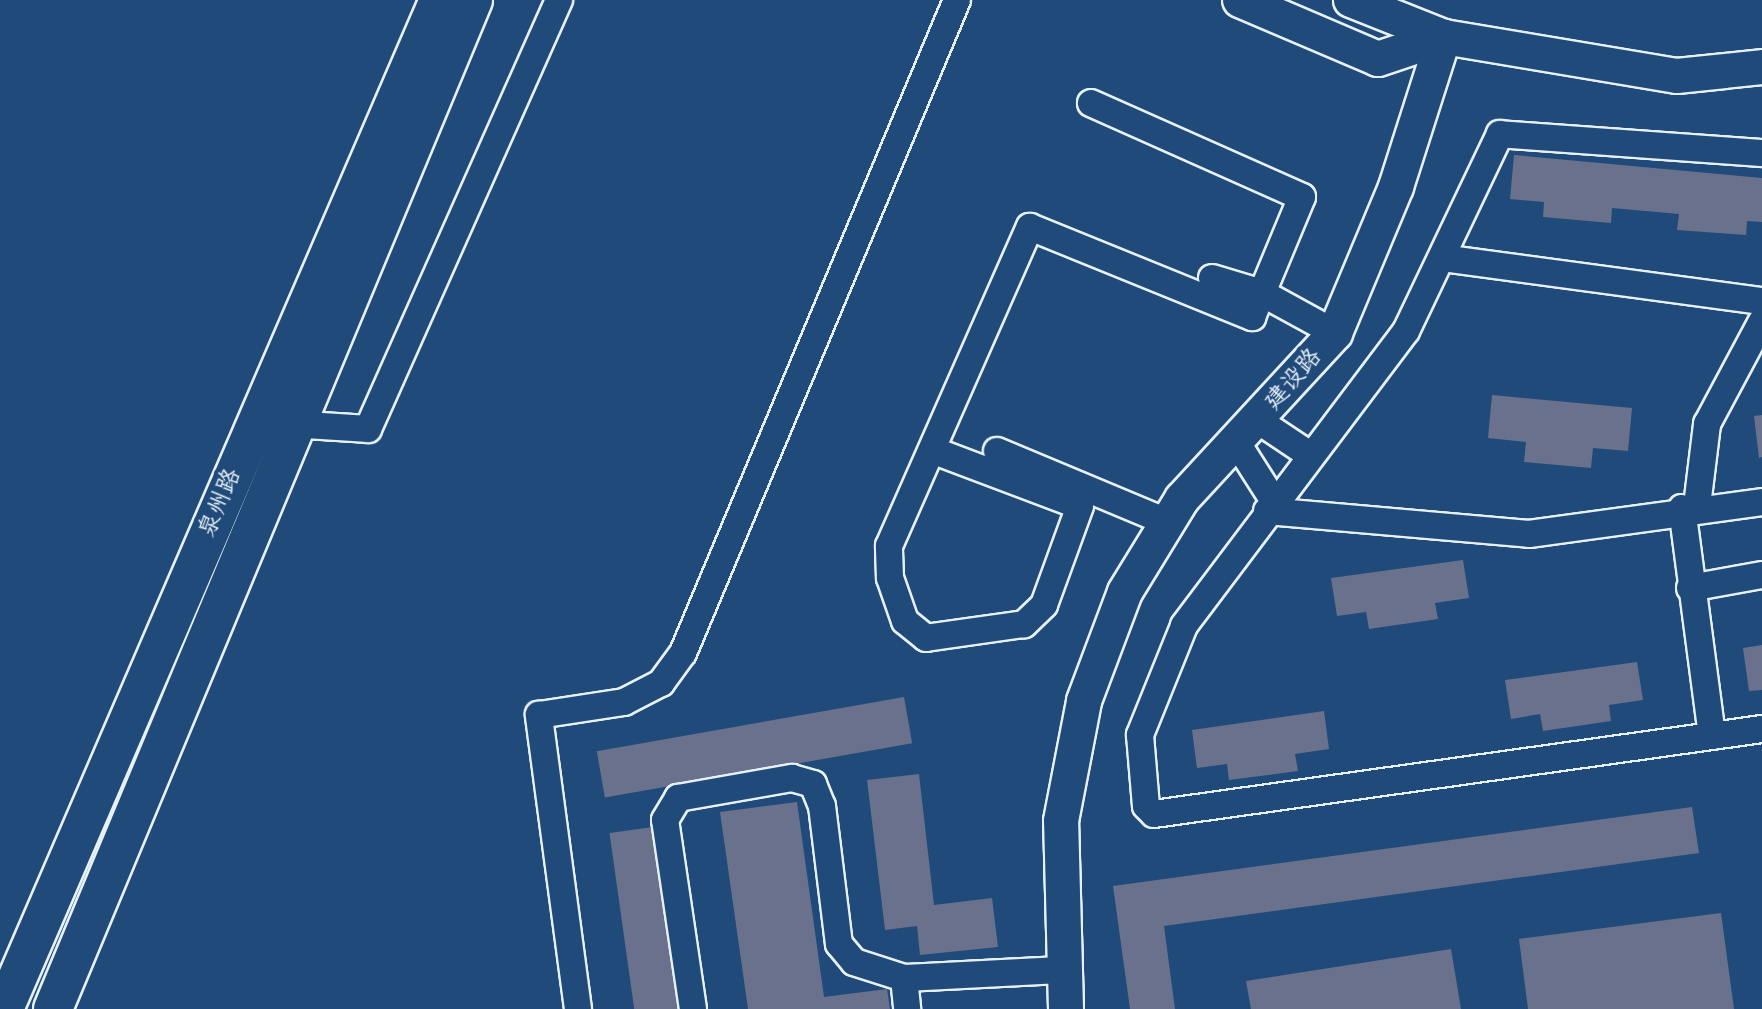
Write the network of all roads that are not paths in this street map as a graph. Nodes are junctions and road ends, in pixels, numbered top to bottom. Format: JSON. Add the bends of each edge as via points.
{"nodes":[{"id":1,"x":439,"y":0,"type":"edge"},
{"id":2,"x":473,"y":0,"type":"edge"},
{"id":3,"x":559,"y":0,"type":"edge"},
{"id":4,"x":957,"y":0,"type":"edge"},
{"id":5,"x":1240,"y":0,"type":"edge"},
{"id":6,"x":1351,"y":0,"type":"edge"},
{"id":7,"x":1444,"y":37,"type":"junction"},
{"id":8,"x":1762,"y":67,"type":"edge"},
{"id":9,"x":1091,"y":103,"type":"dead end"},
{"id":10,"x":1762,"y":153,"type":"edge"},
{"id":11,"x":1443,"y":258,"type":"junction"},
{"id":12,"x":1212,"y":278,"type":"dead end"},
{"id":13,"x":1262,"y":293,"type":"junction"},
{"id":14,"x":1762,"y":301,"type":"edge"},
{"id":15,"x":1762,"y":321,"type":"edge"},
{"id":16,"x":1335,"y":333,"type":"junction"},
{"id":17,"x":291,"y":424,"type":"junction"},
{"id":18,"x":1248,"y":432,"type":"junction"},
{"id":19,"x":932,"y":450,"type":"junction"},
{"id":20,"x":997,"y":451,"type":"dead end"},
{"id":21,"x":1310,"y":455,"type":"junction"},
{"id":22,"x":1091,"y":500,"type":"junction"},
{"id":23,"x":1762,"y":502,"type":"edge"},
{"id":24,"x":1270,"y":506,"type":"junction"},
{"id":25,"x":1690,"y":507,"type":"junction"},
{"id":26,"x":1167,"y":522,"type":"junction"},
{"id":27,"x":1762,"y":575,"type":"edge"},
{"id":28,"x":1690,"y":588,"type":"junction"},
{"id":29,"x":1762,"y":729,"type":"edge"},
{"id":30,"x":1712,"y":736,"type":"junction"},
{"id":31,"x":1062,"y":970,"type":"junction"},
{"id":32,"x":904,"y":978,"type":"junction"},
{"id":33,"x":4,"y":1009,"type":"edge"},
{"id":34,"x":53,"y":1009,"type":"edge"},
{"id":35,"x":578,"y":1009,"type":"edge"},
{"id":36,"x":693,"y":1009,"type":"edge"},
{"id":37,"x":907,"y":1009,"type":"edge"},
{"id":38,"x":1066,"y":1009,"type":"edge"}],
"edges":[{"from":1,"to":33,"type":"main road","name":"泉州路"},
{"from":2,"to":17,"type":"main road","name":"泉州路"},
{"from":3,"to":17,"type":"street","via":[[368,429]]},
{"from":4,"to":35,"type":"street","via":[[683,653],[661,683],[624,702],[539,715]]},
{"from":5,"to":7,"type":"street","via":[[1378,59]]},
{"from":6,"to":7,"type":"street"},
{"from":7,"to":8,"type":"street","via":[[1677,76]]},
{"from":7,"to":16,"type":"street","name":"建设路","via":[[1396,187]]},
{"from":9,"to":13,"type":"street","via":[[1302,197]]},
{"from":10,"to":11,"type":"street","via":[[1500,134]]},
{"from":11,"to":14,"type":"street"},
{"from":11,"to":21,"type":"street","via":[[1406,331]]},
{"from":12,"to":13,"type":"street"},
{"from":13,"to":16,"type":"street"},
{"from":13,"to":19,"type":"street","via":[[1252,317],[1030,227]]},
{"from":15,"to":25,"type":"street","via":[[1707,424]]},
{"from":16,"to":18,"type":"street","name":"建设路"},
{"from":17,"to":34,"type":"main road","name":"泉州路"},
{"from":18,"to":21,"type":"street"},
{"from":18,"to":24,"type":"street"},
{"from":18,"to":26,"type":"street","name":"建设路"},
{"from":19,"to":22,"type":"street"},
{"from":19,"to":22,"type":"street","via":[[889,546],[890,578],[905,621],[926,638],[1024,624],[1044,605]]},
{"from":20,"to":22,"type":"street"},
{"from":21,"to":24,"type":"street"},
{"from":22,"to":26,"type":"street"},
{"from":23,"to":25,"type":"street"},
{"from":24,"to":25,"type":"street","via":[[1529,534]]},
{"from":24,"to":30,"type":"street","via":[[1184,626],[1140,735],[1146,806],[1154,814]]},
{"from":25,"to":28,"type":"street"},
{"from":26,"to":31,"type":"street","name":"建设路","via":[[1125,592],[1084,701],[1061,821]]},
{"from":27,"to":28,"type":"street"},
{"from":28,"to":30,"type":"street"},
{"from":29,"to":30,"type":"street"},
{"from":31,"to":32,"type":"street"},
{"from":31,"to":38,"type":"street","name":"建设路"},
{"from":32,"to":36,"type":"street","via":[[854,962],[839,944],[822,806],[813,784],[792,778],[678,798],[665,820]]},
{"from":32,"to":37,"type":"street"}]}
